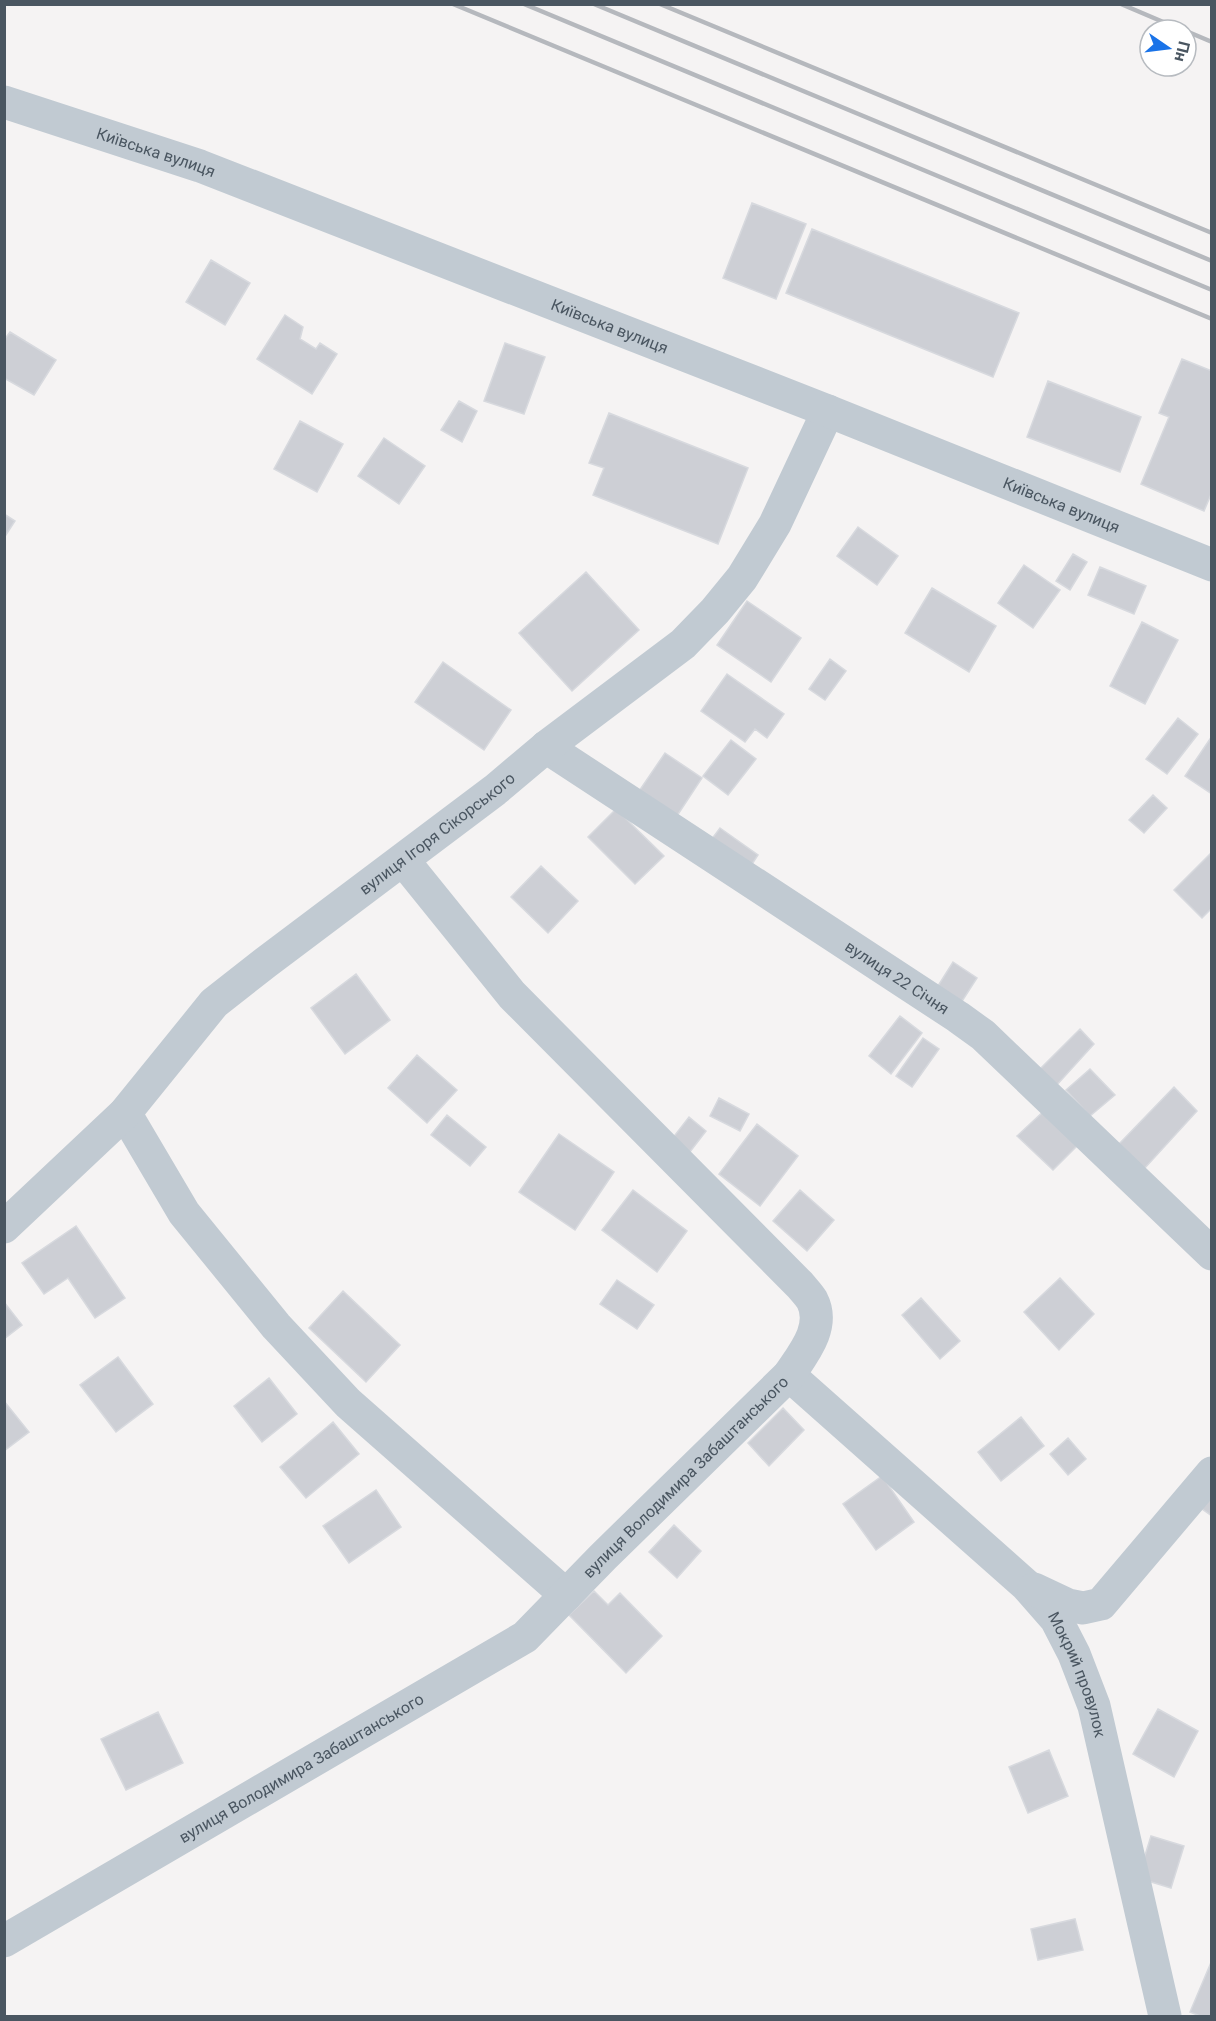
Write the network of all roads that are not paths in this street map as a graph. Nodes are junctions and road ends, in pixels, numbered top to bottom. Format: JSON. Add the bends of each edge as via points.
{"nodes":[{"id":1,"x":4,"y":102,"type":"edge"},
{"id":2,"x":828,"y":411,"type":"junction"},
{"id":3,"x":1212,"y":565,"type":"edge"},
{"id":4,"x":546,"y":747,"type":"junction"},
{"id":5,"x":403,"y":860,"type":"junction"},
{"id":6,"x":125,"y":1113,"type":"junction"},
{"id":7,"x":4,"y":1227,"type":"edge"},
{"id":8,"x":1212,"y":1254,"type":"edge"},
{"id":9,"x":789,"y":1375,"type":"junction"},
{"id":10,"x":1212,"y":1473,"type":"edge"},
{"id":11,"x":1027,"y":1586,"type":"junction"},
{"id":12,"x":566,"y":1595,"type":"junction"},
{"id":13,"x":4,"y":1941,"type":"edge"},
{"id":14,"x":1165,"y":2016,"type":"edge"}],
"edges":[{"from":1,"to":2,"type":"street","name":"Київська вулиця","via":[[200,166]]},
{"from":2,"to":3,"type":"street","name":"Київська вулиця"},
{"from":2,"to":4,"type":"street","name":"вулиця Ігоря Сікорського","via":[[775,524],[742,579],[683,644]]},
{"from":4,"to":5,"type":"street","name":"вулиця Ігоря Сікорського"},
{"from":4,"to":8,"type":"street","name":"вулиця 22 Січня","via":[[983,1035]]},
{"from":5,"to":6,"type":"street","name":"вулиця Ігоря Сікорського","via":[[214,1003]]},
{"from":5,"to":9,"type":"street","name":"вулиця Володимира Забаштанського","via":[[512,995],[813,1302],[816,1324],[809,1347]]},
{"from":6,"to":7,"type":"street","name":"вулиця Ігоря Сікорського"},
{"from":6,"to":12,"type":"street","via":[[184,1213],[276,1326],[348,1402]]},
{"from":9,"to":11,"type":"street"},
{"from":9,"to":12,"type":"street","name":"вулиця Володимира Забаштанського"},
{"from":10,"to":11,"type":"street","name":"Мокрий провулок","via":[[1101,1604],[1083,1608],[1068,1605]]},
{"from":11,"to":14,"type":"street","name":"Мокрий провулок","via":[[1056,1619],[1094,1706]]},
{"from":12,"to":13,"type":"street","name":"вулиця Володимира Забаштанського","via":[[525,1637]]}]}
